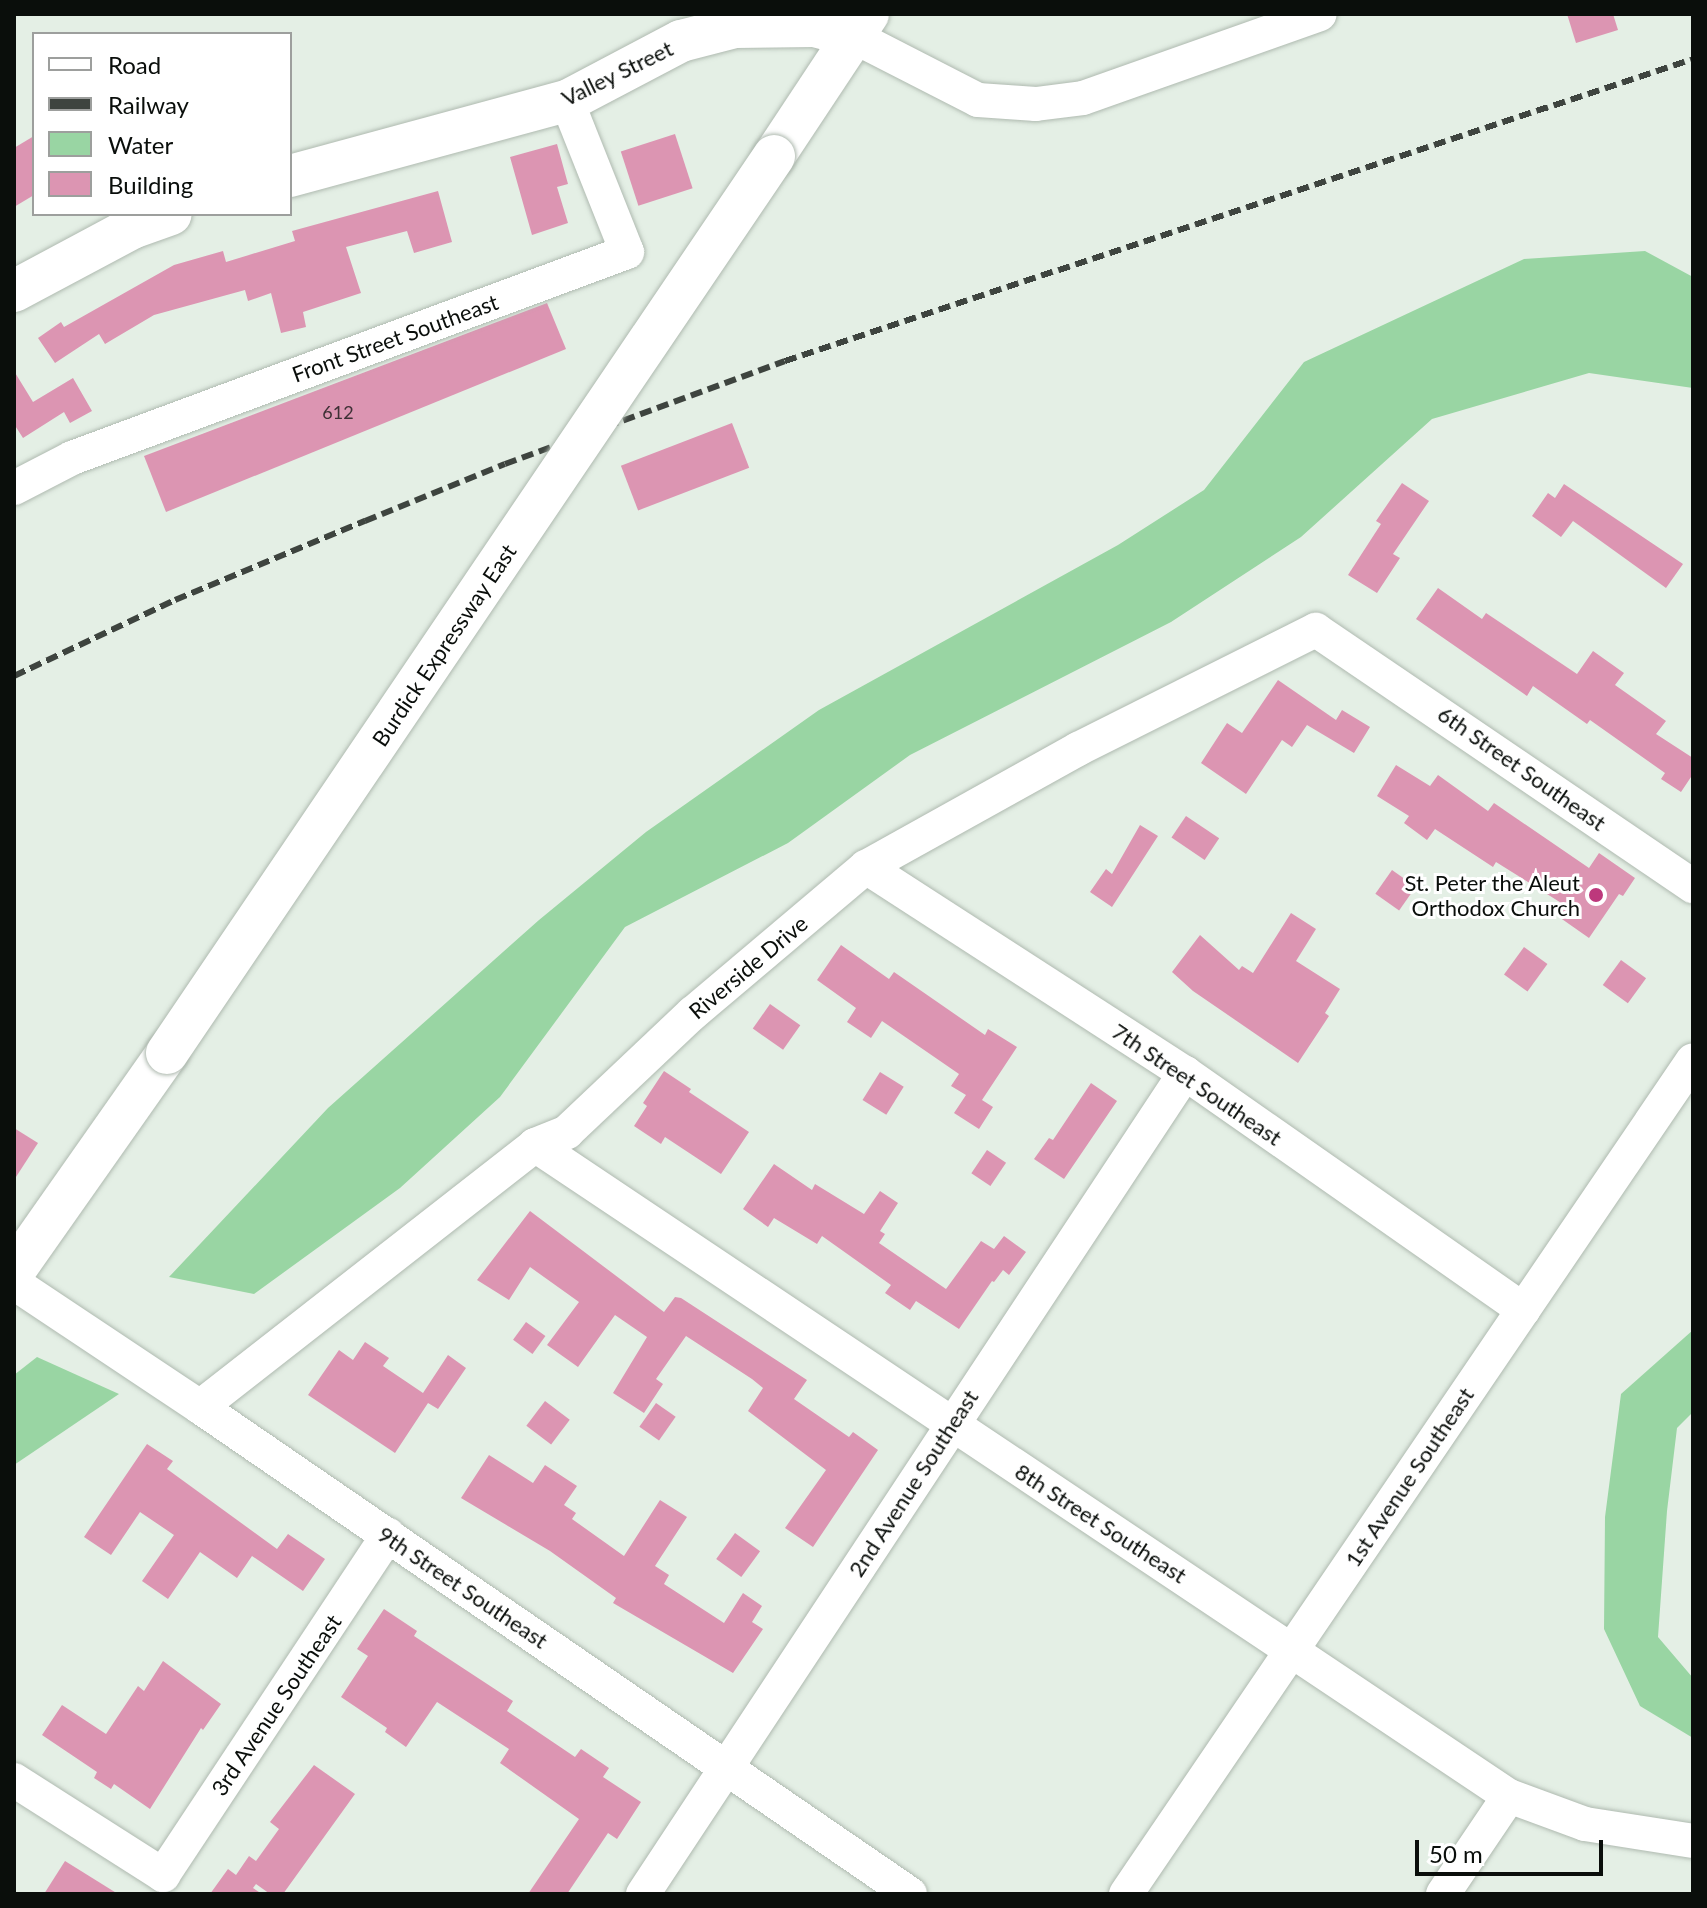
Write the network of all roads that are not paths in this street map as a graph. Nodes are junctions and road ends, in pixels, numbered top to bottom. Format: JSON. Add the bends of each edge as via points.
{"nodes":[{"id":1,"x":1320,"y":14,"type":"edge"},
{"id":2,"x":860,"y":25,"type":"edge"},
{"id":3,"x":567,"y":101,"type":"junction"},
{"id":4,"x":292,"y":175,"type":"edge"},
{"id":5,"x":165,"y":216,"type":"edge"},
{"id":6,"x":14,"y":291,"type":"edge"},
{"id":7,"x":14,"y":488,"type":"edge"},
{"id":8,"x":1351,"y":650,"type":"joint"},
{"id":9,"x":866,"y":867,"type":"junction"},
{"id":10,"x":1693,"y":886,"type":"edge"},
{"id":11,"x":1693,"y":1060,"type":"edge"},
{"id":12,"x":1185,"y":1073,"type":"junction"},
{"id":13,"x":535,"y":1145,"type":"junction"},
{"id":14,"x":14,"y":1271,"type":"edge"},
{"id":15,"x":14,"y":1283,"type":"edge"},
{"id":16,"x":1523,"y":1310,"type":"junction"},
{"id":17,"x":200,"y":1407,"type":"junction"},
{"id":18,"x":950,"y":1425,"type":"junction"},
{"id":19,"x":388,"y":1535,"type":"junction"},
{"id":20,"x":1292,"y":1648,"type":"junction"},
{"id":21,"x":726,"y":1767,"type":"junction"},
{"id":22,"x":14,"y":1780,"type":"edge"},
{"id":23,"x":1509,"y":1796,"type":"junction"},
{"id":24,"x":1693,"y":1841,"type":"edge"},
{"id":25,"x":643,"y":1894,"type":"edge"},
{"id":26,"x":910,"y":1894,"type":"edge"},
{"id":27,"x":1126,"y":1894,"type":"edge"},
{"id":28,"x":1443,"y":1894,"type":"edge"}],
"edges":[{"from":1,"to":2,"type":"street","via":[[1083,98],[1004,104],[956,91]]},
{"from":2,"to":3,"type":"main road","name":"Valley Street","via":[[735,27],[681,41]]},
{"from":2,"to":14,"type":"main road","name":"Burdick Expressway East","bridge":true,"via":[[167,1053]]},
{"from":3,"to":4,"type":"main road","name":"Valley Street"},
{"from":3,"to":7,"type":"street","name":"Front Street Southeast","via":[[627,252],[72,458]]},
{"from":5,"to":6,"type":"main road","via":[[132,228]]},
{"from":8,"to":9,"type":"street","name":"Riverside Drive","via":[[1316,630],[1078,749]]},
{"from":8,"to":10,"type":"street","name":"6th Street Southeast"},
{"from":9,"to":12,"type":"street","name":"7th Street Southeast"},
{"from":9,"to":13,"type":"street","name":"Riverside Drive","via":[[693,1013],[567,1132]]},
{"from":11,"to":16,"type":"street","name":"1st Avenue Southeast"},
{"from":12,"to":16,"type":"street","name":"7th Street Southeast"},
{"from":12,"to":18,"type":"street","name":"2nd Avenue Southeast"},
{"from":13,"to":17,"type":"street","name":"Riverside Drive"},
{"from":13,"to":18,"type":"street","name":"8th Street Southeast"},
{"from":15,"to":17,"type":"street","name":"9th Street Southeast"},
{"from":16,"to":20,"type":"street","name":"1st Avenue Southeast"},
{"from":17,"to":19,"type":"street","name":"9th Street Southeast"},
{"from":18,"to":20,"type":"street","name":"8th Street Southeast"},
{"from":18,"to":21,"type":"street","name":"2nd Avenue Southeast"},
{"from":19,"to":21,"type":"street","name":"9th Street Southeast"},
{"from":19,"to":22,"type":"street","name":"3rd Avenue Southeast","via":[[163,1875]]},
{"from":20,"to":23,"type":"street","name":"8th Street Southeast"},
{"from":20,"to":27,"type":"street","name":"1st Avenue Southeast"},
{"from":21,"to":25,"type":"street","name":"2nd Avenue Southeast"},
{"from":21,"to":26,"type":"street","name":"9th Street Southeast"},
{"from":23,"to":24,"type":"street","name":"8th Street Southeast","via":[[1585,1824]]},
{"from":23,"to":28,"type":"street"}]}
